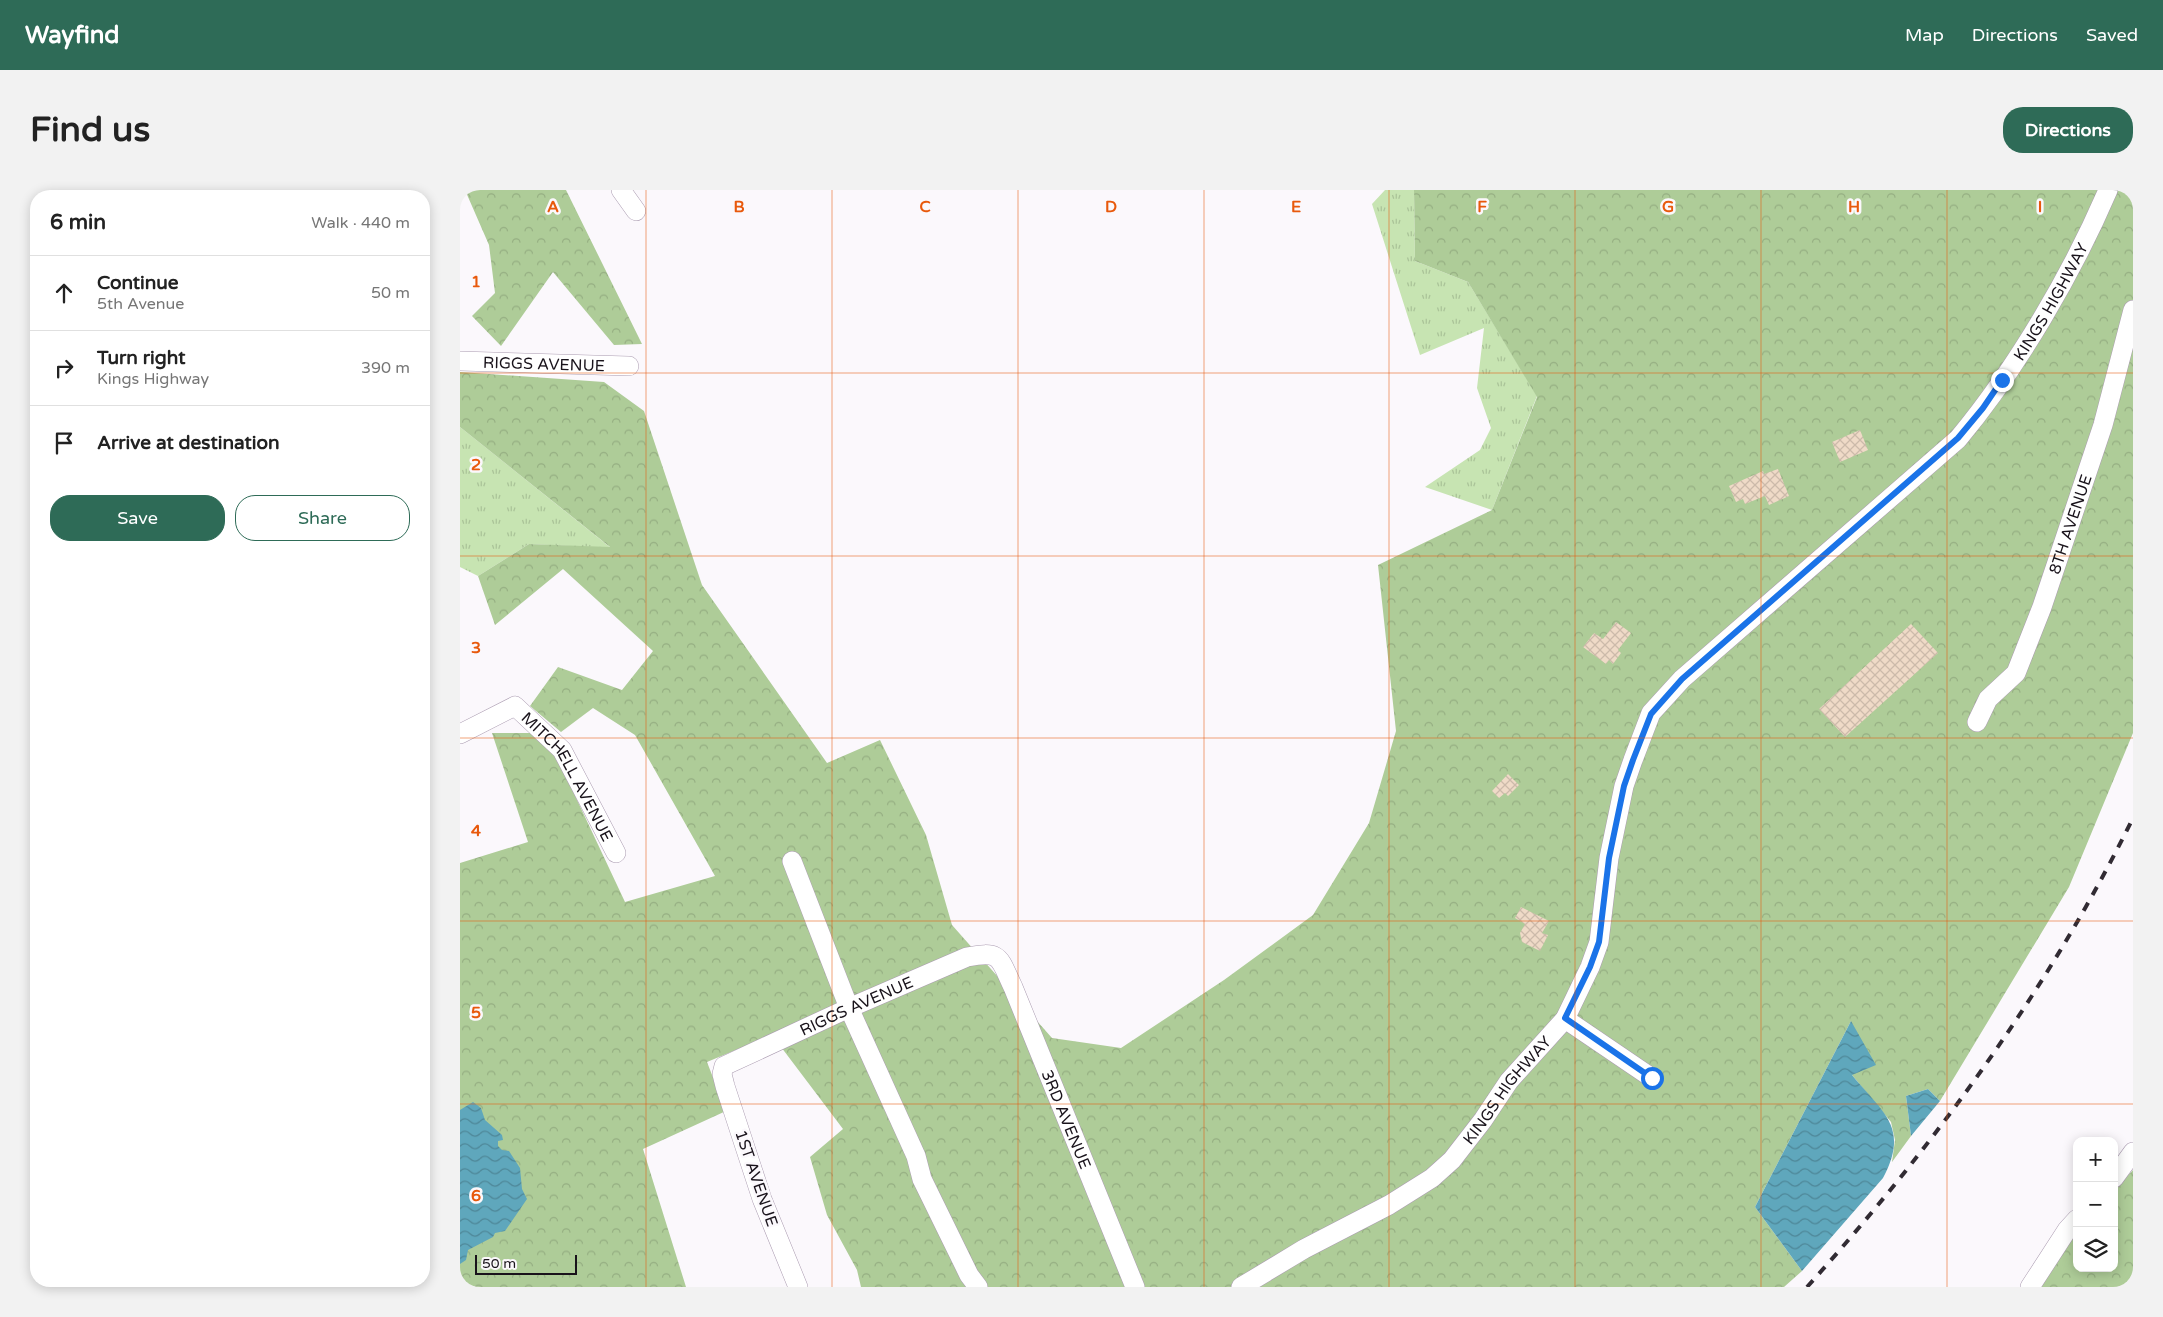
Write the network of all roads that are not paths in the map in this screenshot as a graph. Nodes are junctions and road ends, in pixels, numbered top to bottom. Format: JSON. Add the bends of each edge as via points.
{"nodes":[{"id":1,"x":621,"y":190,"type":"edge"},
{"id":2,"x":2108,"y":190,"type":"edge"},
{"id":3,"x":636,"y":211,"type":"dead end"},
{"id":4,"x":2133,"y":310,"type":"edge"},
{"id":5,"x":460,"y":361,"type":"edge"},
{"id":6,"x":629,"y":366,"type":"dead end"},
{"id":7,"x":1977,"y":722,"type":"dead end"},
{"id":8,"x":460,"y":734,"type":"edge"},
{"id":9,"x":616,"y":852,"type":"dead end"},
{"id":10,"x":792,"y":861,"type":"dead end"},
{"id":11,"x":993,"y":956,"type":"joint"},
{"id":12,"x":849,"y":1008,"type":"junction"},
{"id":13,"x":1565,"y":1018,"type":"junction"},
{"id":14,"x":724,"y":1068,"type":"joint"},
{"id":15,"x":1652,"y":1078,"type":"dead end"},
{"id":16,"x":2133,"y":1152,"type":"edge"},
{"id":17,"x":2118,"y":1173,"type":"edge"},
{"id":18,"x":2073,"y":1224,"type":"edge"},
{"id":19,"x":798,"y":1287,"type":"edge"},
{"id":20,"x":978,"y":1287,"type":"edge"},
{"id":21,"x":1135,"y":1287,"type":"edge"},
{"id":22,"x":1241,"y":1287,"type":"edge"},
{"id":23,"x":2030,"y":1287,"type":"edge"}],
"edges":[{"from":1,"to":3,"type":"street"},
{"from":2,"to":13,"type":"street","name":"KINGS HIGHWAY","via":[[2075,261],[1983,408],[1958,438],[1682,679],[1651,714],[1624,786],[1605,880],[1599,942]]},
{"from":4,"to":7,"type":"street","name":"8TH AVENUE","via":[[2103,425],[2042,607],[2016,673],[1988,699]]},
{"from":5,"to":6,"type":"street","name":"RIGGS AVENUE"},
{"from":8,"to":9,"type":"street","name":"MITCHELL AVENUE","via":[[516,706],[562,750]]},
{"from":10,"to":12,"type":"street"},
{"from":11,"to":12,"type":"street","name":"RIGGS AVENUE","via":[[988,953],[967,957]]},
{"from":11,"to":21,"type":"street","name":"3RD AVENUE","via":[[1000,959],[1038,1044]]},
{"from":12,"to":14,"type":"street","name":"RIGGS AVENUE"},
{"from":12,"to":20,"type":"street","via":[[916,1156],[922,1179]]},
{"from":13,"to":15,"type":"street"},
{"from":13,"to":22,"type":"street","name":"KINGS HIGHWAY","via":[[1509,1081],[1452,1160],[1432,1178]]},
{"from":14,"to":19,"type":"street","name":"1ST AVENUE","via":[[725,1086],[762,1199]]},
{"from":16,"to":17,"type":"street"},
{"from":18,"to":23,"type":"street"}]}
